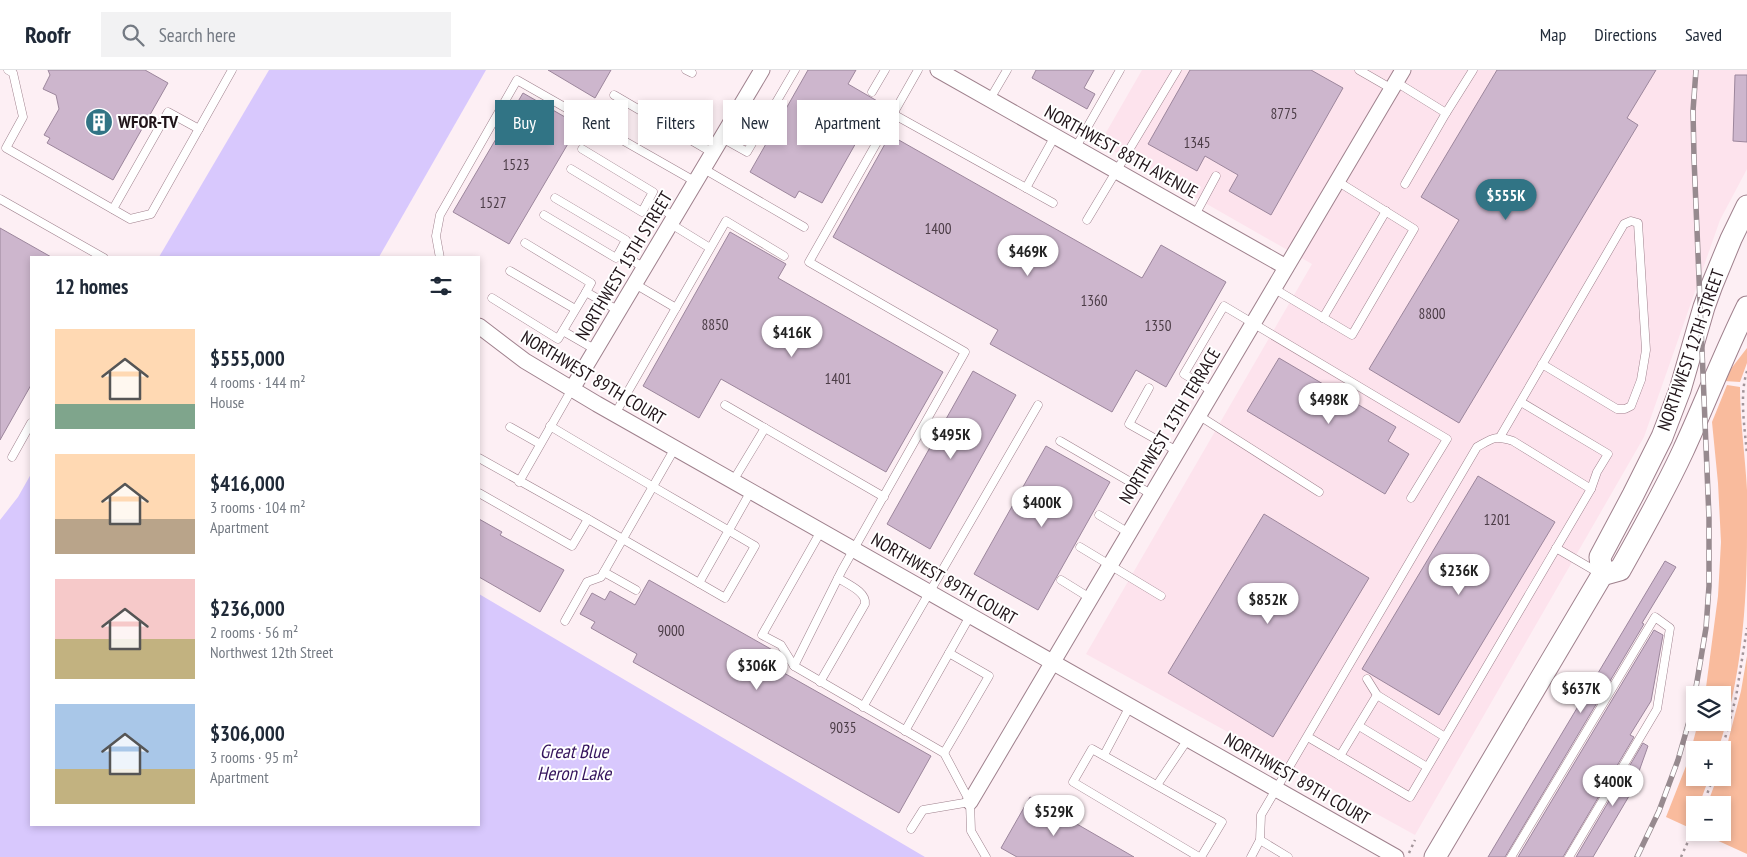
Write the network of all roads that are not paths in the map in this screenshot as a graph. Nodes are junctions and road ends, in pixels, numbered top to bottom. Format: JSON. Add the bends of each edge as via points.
{"nodes":[{"id":1,"x":8,"y":70,"type":"edge"},
{"id":2,"x":232,"y":70,"type":"edge"},
{"id":3,"x":762,"y":70,"type":"edge"},
{"id":4,"x":795,"y":70,"type":"edge"},
{"id":5,"x":884,"y":70,"type":"edge"},
{"id":6,"x":918,"y":70,"type":"edge"},
{"id":7,"x":938,"y":70,"type":"edge"},
{"id":8,"x":1007,"y":70,"type":"edge"},
{"id":9,"x":1120,"y":70,"type":"edge"},
{"id":10,"x":1177,"y":70,"type":"edge"},
{"id":11,"x":1359,"y":70,"type":"edge"},
{"id":12,"x":1473,"y":70,"type":"edge"},
{"id":13,"x":1397,"y":80,"type":"edge"},
{"id":14,"x":872,"y":92,"type":"dead end"},
{"id":15,"x":614,"y":95,"type":"dead end"},
{"id":16,"x":990,"y":100,"type":"junction"},
{"id":17,"x":899,"y":103,"type":"edge"},
{"id":18,"x":1446,"y":113,"type":"junction"},
{"id":19,"x":899,"y":117,"type":"edge"},
{"id":20,"x":199,"y":129,"type":"junction"},
{"id":21,"x":1055,"y":136,"type":"junction"},
{"id":22,"x":722,"y":138,"type":"junction"},
{"id":23,"x":875,"y":145,"type":"edge"},
{"id":24,"x":1076,"y":148,"type":"junction"},
{"id":25,"x":582,"y":149,"type":"dead end"},
{"id":26,"x":713,"y":153,"type":"junction"},
{"id":27,"x":571,"y":169,"type":"dead end"},
{"id":28,"x":704,"y":169,"type":"junction"},
{"id":29,"x":1116,"y":171,"type":"junction"},
{"id":30,"x":1216,"y":176,"type":"dead end"},
{"id":31,"x":1337,"y":181,"type":"junction"},
{"id":32,"x":696,"y":182,"type":"junction"},
{"id":33,"x":1404,"y":184,"type":"dead end"},
{"id":34,"x":1026,"y":188,"type":"junction"},
{"id":35,"x":555,"y":198,"type":"dead end"},
{"id":36,"x":0,"y":199,"type":"edge"},
{"id":37,"x":648,"y":201,"type":"junction"},
{"id":38,"x":1053,"y":203,"type":"dead end"},
{"id":39,"x":1747,"y":206,"type":"edge"},
{"id":40,"x":112,"y":209,"type":"junction"},
{"id":41,"x":1386,"y":212,"type":"junction"},
{"id":42,"x":544,"y":215,"type":"dead end"},
{"id":43,"x":1195,"y":215,"type":"junction"},
{"id":44,"x":673,"y":220,"type":"junction"},
{"id":45,"x":1088,"y":220,"type":"dead end"},
{"id":46,"x":804,"y":227,"type":"dead end"},
{"id":47,"x":525,"y":243,"type":"dead end"},
{"id":48,"x":710,"y":248,"type":"junction"},
{"id":49,"x":619,"y":253,"type":"junction"},
{"id":50,"x":100,"y":256,"type":"edge"},
{"id":51,"x":440,"y":256,"type":"edge"},
{"id":52,"x":784,"y":256,"type":"dead end"},
{"id":53,"x":1286,"y":267,"type":"junction"},
{"id":54,"x":645,"y":268,"type":"junction"},
{"id":55,"x":510,"y":271,"type":"dead end"},
{"id":56,"x":635,"y":284,"type":"junction"},
{"id":57,"x":1273,"y":288,"type":"junction"},
{"id":58,"x":586,"y":292,"type":"junction"},
{"id":59,"x":492,"y":298,"type":"dead end"},
{"id":60,"x":1747,"y":307,"type":"edge"},
{"id":61,"x":676,"y":308,"type":"junction"},
{"id":62,"x":575,"y":310,"type":"junction"},
{"id":63,"x":619,"y":311,"type":"junction"},
{"id":64,"x":1323,"y":318,"type":"junction"},
{"id":65,"x":1252,"y":323,"type":"junction"},
{"id":66,"x":480,"y":327,"type":"edge"},
{"id":67,"x":563,"y":331,"type":"junction"},
{"id":68,"x":596,"y":350,"type":"junction"},
{"id":69,"x":1542,"y":364,"type":"junction"},
{"id":70,"x":1149,"y":388,"type":"dead end"},
{"id":71,"x":572,"y":389,"type":"junction"},
{"id":72,"x":1212,"y":391,"type":"junction"},
{"id":73,"x":1520,"y":402,"type":"junction"},
{"id":74,"x":725,"y":405,"type":"dead end"},
{"id":75,"x":1038,"y":405,"type":"dead end"},
{"id":76,"x":615,"y":414,"type":"junction"},
{"id":77,"x":1198,"y":415,"type":"junction"},
{"id":78,"x":30,"y":425,"type":"edge"},
{"id":79,"x":550,"y":426,"type":"junction"},
{"id":80,"x":510,"y":427,"type":"dead end"},
{"id":81,"x":765,"y":428,"type":"junction"},
{"id":82,"x":1500,"y":437,"type":"junction"},
{"id":83,"x":1060,"y":441,"type":"dead end"},
{"id":84,"x":540,"y":444,"type":"junction"},
{"id":85,"x":675,"y":448,"type":"junction"},
{"id":86,"x":1177,"y":451,"type":"junction"},
{"id":87,"x":12,"y":457,"type":"dead end"},
{"id":88,"x":480,"y":459,"type":"edge"},
{"id":89,"x":733,"y":481,"type":"junction"},
{"id":90,"x":519,"y":482,"type":"junction"},
{"id":91,"x":653,"y":487,"type":"junction"},
{"id":92,"x":1591,"y":489,"type":"junction"},
{"id":93,"x":751,"y":491,"type":"junction"},
{"id":94,"x":1319,"y":492,"type":"dead end"},
{"id":95,"x":480,"y":493,"type":"edge"},
{"id":96,"x":1152,"y":494,"type":"junction"},
{"id":97,"x":884,"y":497,"type":"junction"},
{"id":98,"x":1411,"y":498,"type":"dead end"},
{"id":99,"x":1099,"y":515,"type":"dead end"},
{"id":100,"x":588,"y":519,"type":"junction"},
{"id":101,"x":728,"y":530,"type":"junction"},
{"id":102,"x":821,"y":531,"type":"junction"},
{"id":103,"x":1129,"y":532,"type":"junction"},
{"id":104,"x":623,"y":539,"type":"junction"},
{"id":105,"x":1080,"y":547,"type":"dead end"},
{"id":106,"x":1556,"y":548,"type":"junction"},
{"id":107,"x":854,"y":549,"type":"junction"},
{"id":108,"x":1110,"y":565,"type":"junction"},
{"id":109,"x":604,"y":572,"type":"junction"},
{"id":110,"x":1602,"y":575,"type":"junction"},
{"id":111,"x":838,"y":578,"type":"junction"},
{"id":112,"x":1061,"y":580,"type":"dead end"},
{"id":113,"x":699,"y":583,"type":"junction"},
{"id":114,"x":636,"y":590,"type":"dead end"},
{"id":115,"x":930,"y":592,"type":"junction"},
{"id":116,"x":1161,"y":596,"type":"dead end"},
{"id":117,"x":1090,"y":598,"type":"junction"},
{"id":118,"x":970,"y":616,"type":"junction"},
{"id":119,"x":565,"y":621,"type":"dead end"},
{"id":120,"x":949,"y":653,"type":"junction"},
{"id":121,"x":1052,"y":662,"type":"junction"},
{"id":122,"x":794,"y":666,"type":"junction"},
{"id":123,"x":1367,"y":679,"type":"dead end"},
{"id":124,"x":820,"y":682,"type":"junction"},
{"id":125,"x":1377,"y":696,"type":"junction"},
{"id":126,"x":1130,"y":706,"type":"junction"},
{"id":127,"x":863,"y":707,"type":"junction"},
{"id":128,"x":1359,"y":726,"type":"junction"},
{"id":129,"x":905,"y":731,"type":"junction"},
{"id":130,"x":1308,"y":737,"type":"junction"},
{"id":131,"x":1445,"y":737,"type":"junction"},
{"id":132,"x":1188,"y":738,"type":"junction"},
{"id":133,"x":944,"y":753,"type":"junction"},
{"id":134,"x":1104,"y":756,"type":"junction"},
{"id":135,"x":1340,"y":756,"type":"junction"},
{"id":136,"x":1427,"y":767,"type":"junction"},
{"id":137,"x":1157,"y":786,"type":"junction"},
{"id":138,"x":1276,"y":789,"type":"junction"},
{"id":139,"x":970,"y":802,"type":"junction"},
{"id":140,"x":911,"y":829,"type":"dead end"},
{"id":141,"x":1260,"y":840,"type":"junction"},
{"id":142,"x":986,"y":857,"type":"edge"},
{"id":143,"x":1200,"y":857,"type":"edge"},
{"id":144,"x":1251,"y":857,"type":"edge"},
{"id":145,"x":1288,"y":857,"type":"edge"},
{"id":146,"x":1396,"y":857,"type":"edge"},
{"id":147,"x":1435,"y":857,"type":"edge"},
{"id":148,"x":1511,"y":857,"type":"edge"},
{"id":149,"x":1569,"y":857,"type":"edge"}],
"edges":[{"from":1,"to":40,"type":"lane","via":[[13,73],[24,116],[6,148]]},
{"from":2,"to":20,"type":"lane"},
{"from":3,"to":22,"type":"street","name":"NORTHWEST 15TH STREET"},
{"from":4,"to":22,"type":"lane","via":[[747,152]]},
{"from":5,"to":14,"type":"lane"},
{"from":6,"to":17,"type":"lane"},
{"from":7,"to":16,"type":"street","name":"NORTHWEST 88TH AVENUE"},
{"from":8,"to":16,"type":"lane"},
{"from":9,"to":24,"type":"lane"},
{"from":10,"to":29,"type":"lane"},
{"from":11,"to":13,"type":"lane"},
{"from":12,"to":18,"type":"lane"},
{"from":13,"to":18,"type":"lane"},
{"from":13,"to":31,"type":"street","name":"NORTHWEST 13TH TERRACE"},
{"from":15,"to":26,"type":"lane"},
{"from":16,"to":21,"type":"street","name":"NORTHWEST 88TH AVENUE"},
{"from":18,"to":33,"type":"lane"},
{"from":19,"to":34,"type":"lane"},
{"from":20,"to":40,"type":"lane","via":[[151,214],[130,219]]},
{"from":20,"to":40,"type":"lane","via":[[168,112]]},
{"from":21,"to":24,"type":"street","name":"NORTHWEST 88TH AVENUE"},
{"from":21,"to":34,"type":"lane"},
{"from":22,"to":26,"type":"street","name":"NORTHWEST 15TH STREET"},
{"from":23,"to":97,"type":"lane","via":[[809,262],[965,352]]},
{"from":24,"to":29,"type":"street","name":"NORTHWEST 88TH AVENUE"},
{"from":25,"to":37,"type":"lane","via":[[653,192]]},
{"from":26,"to":28,"type":"street","name":"NORTHWEST 15TH STREET"},
{"from":27,"to":37,"type":"lane","via":[[642,212]]},
{"from":28,"to":32,"type":"street","name":"NORTHWEST 15TH STREET"},
{"from":28,"to":46,"type":"lane"},
{"from":29,"to":43,"type":"street","name":"NORTHWEST 88TH AVENUE"},
{"from":29,"to":45,"type":"lane"},
{"from":30,"to":43,"type":"lane"},
{"from":31,"to":41,"type":"lane"},
{"from":31,"to":53,"type":"street","name":"NORTHWEST 13TH TERRACE"},
{"from":32,"to":44,"type":"street","name":"NORTHWEST 15TH STREET"},
{"from":32,"to":51,"type":"lane","via":[[517,80],[440,215],[436,236]]},
{"from":34,"to":38,"type":"lane"},
{"from":35,"to":49,"type":"lane","via":[[626,240]]},
{"from":36,"to":50,"type":"lane"},
{"from":37,"to":44,"type":"lane"},
{"from":39,"to":110,"type":"main road","name":"NORTHWEST 12TH STREET","via":[[1712,285],[1662,437],[1600,557]]},
{"from":41,"to":64,"type":"lane"},
{"from":41,"to":64,"type":"lane","via":[[1414,229],[1352,335]]},
{"from":42,"to":49,"type":"lane","via":[[616,258]]},
{"from":43,"to":53,"type":"street","name":"NORTHWEST 88TH AVENUE"},
{"from":44,"to":48,"type":"lane"},
{"from":44,"to":54,"type":"street","name":"NORTHWEST 15TH STREET"},
{"from":47,"to":58,"type":"lane","via":[[591,283]]},
{"from":48,"to":52,"type":"lane","via":[[726,221]]},
{"from":48,"to":61,"type":"lane"},
{"from":49,"to":54,"type":"lane"},
{"from":53,"to":57,"type":"street","name":"NORTHWEST 13TH TERRACE"},
{"from":54,"to":56,"type":"street","name":"NORTHWEST 15TH STREET"},
{"from":55,"to":62,"type":"lane"},
{"from":56,"to":61,"type":"lane"},
{"from":56,"to":63,"type":"street","name":"NORTHWEST 15TH STREET"},
{"from":57,"to":64,"type":"lane"},
{"from":57,"to":65,"type":"street","name":"NORTHWEST 13TH TERRACE"},
{"from":58,"to":62,"type":"lane"},
{"from":58,"to":63,"type":"lane"},
{"from":59,"to":67,"type":"lane","via":[[558,339]]},
{"from":60,"to":110,"type":"main road","name":"NORTHWEST 12TH STREET","via":[[1651,515],[1620,570]]},
{"from":61,"to":76,"type":"lane"},
{"from":62,"to":67,"type":"lane"},
{"from":63,"to":68,"type":"street","name":"NORTHWEST 15TH STREET"},
{"from":65,"to":72,"type":"street","name":"NORTHWEST 13TH TERRACE"},
{"from":65,"to":72,"type":"lane","via":[[1224,306],[1184,374]]},
{"from":65,"to":98,"type":"lane","via":[[1447,439]]},
{"from":66,"to":71,"type":"street","name":"NORTHWEST 89TH COURT","via":[[525,361]]},
{"from":67,"to":68,"type":"lane"},
{"from":68,"to":71,"type":"street","name":"NORTHWEST 15TH STREET"},
{"from":69,"to":69,"type":"lane","via":[[1617,409],[1625,410],[1631,406],[1641,380],[1646,350],[1638,223],[1624,224]]},
{"from":69,"to":73,"type":"lane"},
{"from":70,"to":86,"type":"lane","via":[[1129,424]]},
{"from":71,"to":76,"type":"street","name":"NORTHWEST 89TH COURT"},
{"from":71,"to":79,"type":"lane","name":"NORTHWEST 15TH STREET"},
{"from":72,"to":77,"type":"street","name":"NORTHWEST 13TH TERRACE"},
{"from":73,"to":82,"type":"lane"},
{"from":73,"to":92,"type":"lane","via":[[1608,454]]},
{"from":74,"to":81,"type":"lane"},
{"from":75,"to":115,"type":"lane"},
{"from":76,"to":85,"type":"street","name":"NORTHWEST 89TH COURT"},
{"from":77,"to":86,"type":"street","name":"NORTHWEST 13TH TERRACE"},
{"from":77,"to":94,"type":"lane"},
{"from":78,"to":87,"type":"lane"},
{"from":79,"to":84,"type":"lane","name":"NORTHWEST 15TH STREET"},
{"from":79,"to":91,"type":"lane"},
{"from":80,"to":84,"type":"lane"},
{"from":81,"to":89,"type":"lane"},
{"from":81,"to":97,"type":"lane"},
{"from":82,"to":92,"type":"lane","via":[[1513,441]]},
{"from":82,"to":130,"type":"lane","via":[[1477,447]]},
{"from":83,"to":96,"type":"lane"},
{"from":84,"to":90,"type":"lane","name":"NORTHWEST 15TH STREET"},
{"from":85,"to":89,"type":"street","name":"NORTHWEST 89TH COURT"},
{"from":85,"to":91,"type":"lane"},
{"from":86,"to":96,"type":"street","name":"NORTHWEST 13TH TERRACE"},
{"from":88,"to":90,"type":"lane"},
{"from":89,"to":93,"type":"street","name":"NORTHWEST 89TH COURT"},
{"from":90,"to":100,"type":"lane"},
{"from":91,"to":101,"type":"lane"},
{"from":91,"to":104,"type":"lane"},
{"from":92,"to":106,"type":"lane"},
{"from":93,"to":101,"type":"lane"},
{"from":93,"to":102,"type":"street","name":"NORTHWEST 89TH COURT"},
{"from":95,"to":100,"type":"lane","via":[[572,546]]},
{"from":96,"to":103,"type":"street","name":"NORTHWEST 13TH TERRACE"},
{"from":97,"to":107,"type":"lane"},
{"from":99,"to":103,"type":"lane"},
{"from":100,"to":104,"type":"lane"},
{"from":101,"to":113,"type":"lane"},
{"from":101,"to":113,"type":"lane","via":[[755,546],[726,598]]},
{"from":102,"to":107,"type":"street","name":"NORTHWEST 89TH COURT"},
{"from":102,"to":122,"type":"lane","via":[[762,635],[781,646]]},
{"from":103,"to":108,"type":"street","name":"NORTHWEST 13TH TERRACE"},
{"from":104,"to":109,"type":"lane"},
{"from":104,"to":113,"type":"lane"},
{"from":105,"to":108,"type":"lane"},
{"from":106,"to":110,"type":"lane"},
{"from":106,"to":131,"type":"lane"},
{"from":107,"to":111,"type":"lane"},
{"from":107,"to":115,"type":"street","name":"NORTHWEST 89TH COURT"},
{"from":108,"to":116,"type":"lane"},
{"from":108,"to":117,"type":"street","name":"NORTHWEST 13TH TERRACE"},
{"from":109,"to":114,"type":"lane"},
{"from":109,"to":119,"type":"lane","via":[[601,577],[587,582]]},
{"from":110,"to":147,"type":"main road","name":"NORTHWEST 12TH STREET"},
{"from":111,"to":122,"type":"lane"},
{"from":111,"to":124,"type":"lane","via":[[866,600]]},
{"from":112,"to":117,"type":"lane"},
{"from":115,"to":118,"type":"street","name":"NORTHWEST 89TH COURT"},
{"from":115,"to":127,"type":"lane"},
{"from":117,"to":121,"type":"street","name":"NORTHWEST 13TH TERRACE"},
{"from":118,"to":120,"type":"lane"},
{"from":118,"to":121,"type":"street","name":"NORTHWEST 89TH COURT"},
{"from":120,"to":129,"type":"lane"},
{"from":120,"to":133,"type":"lane","via":[[989,676]]},
{"from":121,"to":126,"type":"street","name":"NORTHWEST 89TH COURT"},
{"from":121,"to":139,"type":"street","name":"NORTHWEST 13TH TERRACE"},
{"from":122,"to":124,"type":"lane"},
{"from":123,"to":125,"type":"lane"},
{"from":124,"to":127,"type":"lane"},
{"from":125,"to":128,"type":"lane"},
{"from":125,"to":131,"type":"lane"},
{"from":126,"to":132,"type":"street","name":"NORTHWEST 89TH COURT"},
{"from":126,"to":134,"type":"lane"},
{"from":127,"to":129,"type":"lane"},
{"from":128,"to":135,"type":"lane"},
{"from":128,"to":136,"type":"lane"},
{"from":129,"to":133,"type":"lane"},
{"from":130,"to":135,"type":"lane"},
{"from":130,"to":138,"type":"lane"},
{"from":131,"to":136,"type":"lane"},
{"from":132,"to":137,"type":"lane"},
{"from":132,"to":138,"type":"street","name":"NORTHWEST 89TH COURT"},
{"from":133,"to":139,"type":"lane"},
{"from":134,"to":137,"type":"lane"},
{"from":134,"to":143,"type":"lane","via":[[1092,749],[1073,782]]},
{"from":135,"to":136,"type":"lane","via":[[1410,797]]},
{"from":137,"to":143,"type":"lane","via":[[1222,822]]},
{"from":138,"to":141,"type":"lane","via":[[1261,815]]},
{"from":138,"to":146,"type":"street","name":"NORTHWEST 89TH COURT"},
{"from":139,"to":140,"type":"lane","via":[[923,810]]},
{"from":139,"to":142,"type":"lane","via":[[971,831]]},
{"from":141,"to":144,"type":"lane"},
{"from":141,"to":145,"type":"lane"},
{"from":148,"to":149,"type":"lane","via":[[1655,618],[1670,628],[1657,709]]}]}
